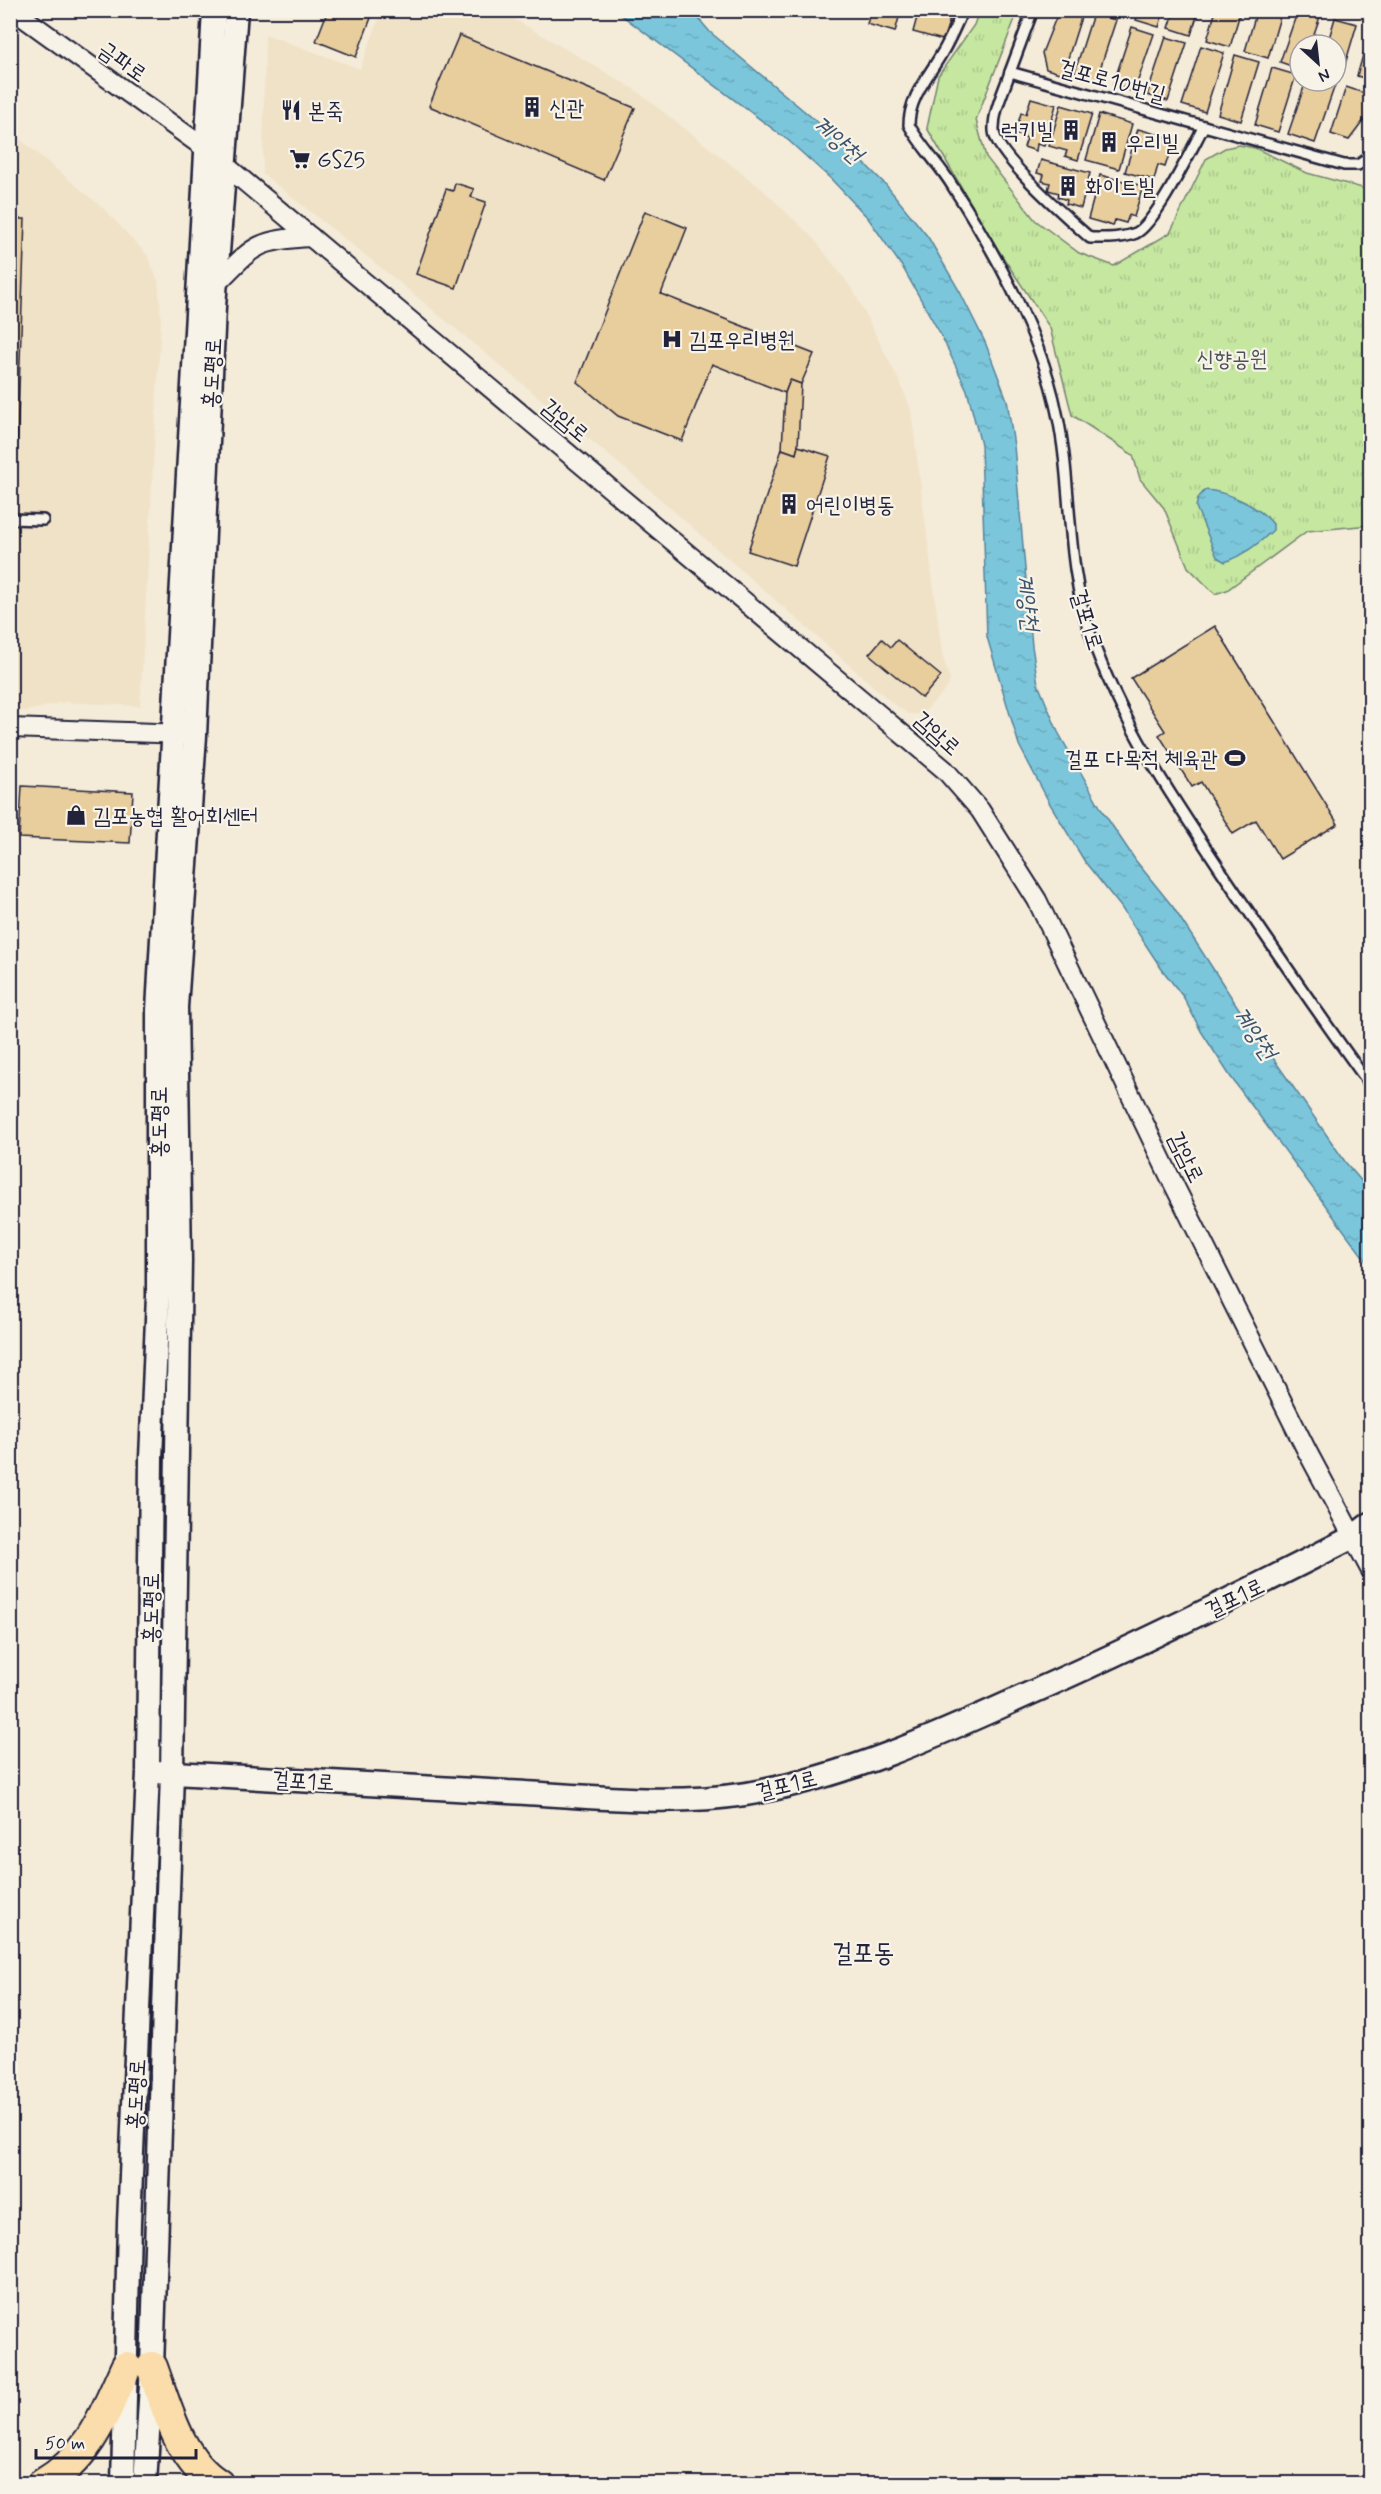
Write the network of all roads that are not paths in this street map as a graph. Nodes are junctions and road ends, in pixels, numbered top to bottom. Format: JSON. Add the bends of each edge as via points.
{"nodes":[{"id":1,"x":13,"y":10,"type":"edge"},
{"id":2,"x":214,"y":10,"type":"edge"},
{"id":3,"x":236,"y":10,"type":"edge"},
{"id":4,"x":963,"y":10,"type":"edge"},
{"id":5,"x":1033,"y":10,"type":"edge"},
{"id":6,"x":1010,"y":72,"type":"junction"},
{"id":7,"x":1204,"y":126,"type":"junction"},
{"id":8,"x":206,"y":149,"type":"junction"},
{"id":9,"x":1371,"y":156,"type":"edge"},
{"id":10,"x":223,"y":164,"type":"junction"},
{"id":11,"x":311,"y":237,"type":"junction"},
{"id":12,"x":216,"y":284,"type":"junction"},
{"id":13,"x":10,"y":519,"type":"edge"},
{"id":14,"x":43,"y":520,"type":"dead end"},
{"id":15,"x":10,"y":728,"type":"edge"},
{"id":16,"x":185,"y":734,"type":"junction"},
{"id":17,"x":1371,"y":1085,"type":"edge"},
{"id":18,"x":1362,"y":1531,"type":"edge"},
{"id":19,"x":1371,"y":1569,"type":"edge"},
{"id":20,"x":148,"y":1772,"type":"junction"},
{"id":21,"x":172,"y":1773,"type":"junction"},
{"id":22,"x":139,"y":2367,"type":"junction"},
{"id":23,"x":43,"y":2484,"type":"edge"},
{"id":24,"x":123,"y":2484,"type":"edge"},
{"id":25,"x":145,"y":2484,"type":"edge"},
{"id":26,"x":218,"y":2484,"type":"edge"}],
"edges":[{"from":1,"to":8,"type":"street","name":"금파로"},
{"from":2,"to":8,"type":"street","name":"홍도평로"},
{"from":3,"to":10,"type":"street","name":"홍도평로"},
{"from":4,"to":17,"type":"lane","name":"걸포1로","via":[[942,54],[927,74],[909,113],[909,125],[953,185],[982,234],[1036,341],[1057,411],[1073,564],[1089,632],[1132,731],[1202,842]]},
{"from":5,"to":6,"type":"lane"},
{"from":6,"to":7,"type":"lane","name":"걸포로10번길"},
{"from":6,"to":7,"type":"lane","via":[[996,113],[994,133],[1040,193],[1090,238],[1114,239],[1138,232],[1156,211]]},
{"from":7,"to":9,"type":"lane","name":"걸포로10번길","via":[[1344,165],[1358,165]]},
{"from":8,"to":10,"type":"street","name":"감암로"},
{"from":8,"to":16,"type":"street","name":"홍도평로"},
{"from":10,"to":11,"type":"street","name":"감암로"},
{"from":10,"to":12,"type":"street","name":"홍도평로"},
{"from":11,"to":12,"type":"street","via":[[263,243]]},
{"from":11,"to":18,"type":"street","name":"감암로","via":[[904,734],[945,770],[980,810],[1037,900],[1307,1451]]},
{"from":12,"to":16,"type":"street","name":"홍도평로","via":[[203,528]]},
{"from":13,"to":14,"type":"lane"},
{"from":15,"to":16,"type":"street"},
{"from":16,"to":20,"type":"street","name":"홍도평로","via":[[158,1010],[158,1296]]},
{"from":16,"to":21,"type":"street","name":"홍도평로","via":[[176,1007],[180,1260]]},
{"from":18,"to":19,"type":"street","name":"감암로"},
{"from":18,"to":21,"type":"street","name":"걸포1로","via":[[1138,1645],[976,1718],[877,1758],[800,1782],[748,1793],[701,1800],[603,1797]]},
{"from":20,"to":21,"type":"street","name":"걸포1로"},
{"from":20,"to":22,"type":"street","name":"홍도평로"},
{"from":21,"to":22,"type":"street","name":"홍도평로"},
{"from":22,"to":23,"type":"main road","via":[[98,2431],[71,2464]]},
{"from":22,"to":24,"type":"street","name":"홍도평로"},
{"from":22,"to":25,"type":"street","name":"홍도평로"},
{"from":22,"to":26,"type":"main road","via":[[194,2462]]}]}
